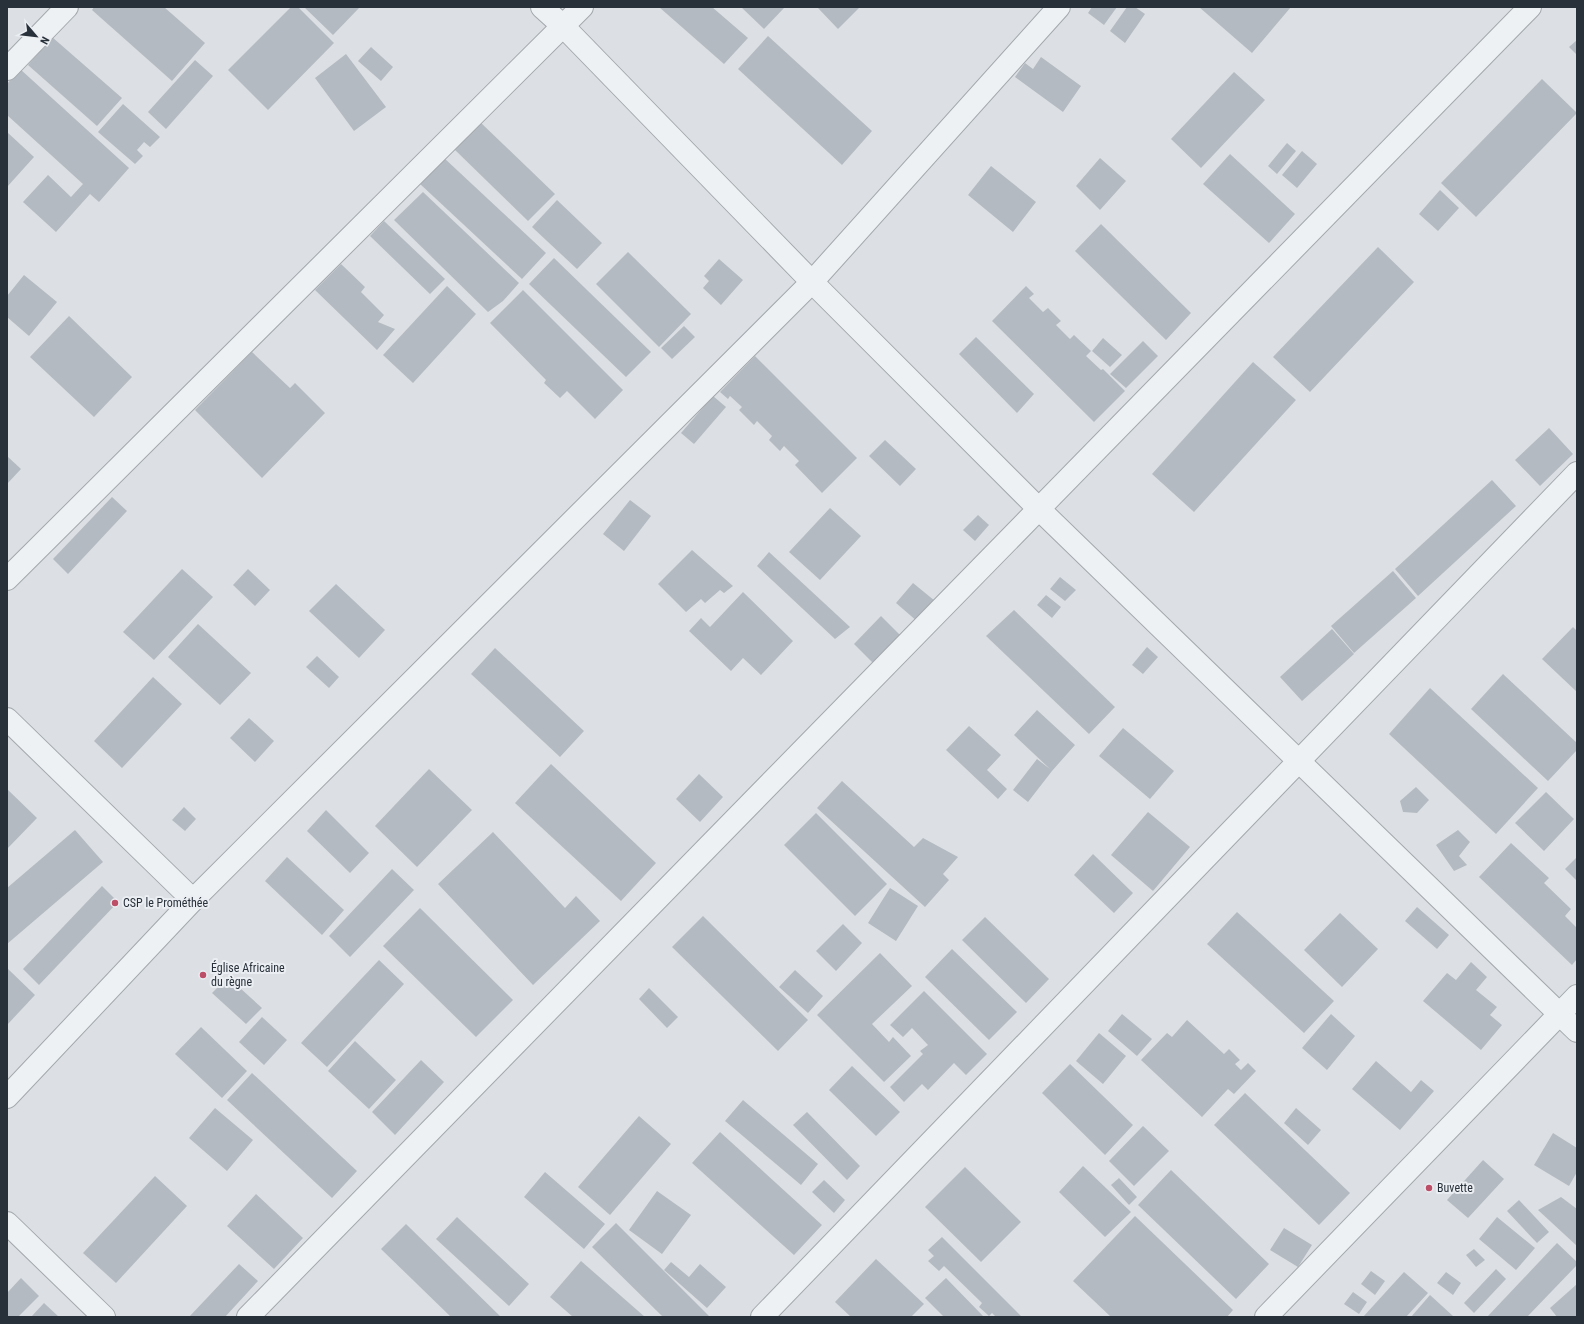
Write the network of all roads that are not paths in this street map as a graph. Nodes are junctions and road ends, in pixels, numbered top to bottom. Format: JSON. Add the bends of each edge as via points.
{"nodes":[{"id":1,"x":67,"y":7,"type":"edge"},
{"id":2,"x":542,"y":7,"type":"edge"},
{"id":3,"x":582,"y":7,"type":"edge"},
{"id":4,"x":1059,"y":7,"type":"edge"},
{"id":5,"x":1530,"y":7,"type":"edge"},
{"id":6,"x":563,"y":26,"type":"junction"},
{"id":7,"x":7,"y":69,"type":"edge"},
{"id":8,"x":812,"y":282,"type":"junction"},
{"id":9,"x":1577,"y":473,"type":"edge"},
{"id":10,"x":1039,"y":509,"type":"junction"},
{"id":11,"x":7,"y":579,"type":"edge"},
{"id":12,"x":7,"y":720,"type":"edge"},
{"id":13,"x":1299,"y":761,"type":"junction"},
{"id":14,"x":193,"y":900,"type":"junction"},
{"id":15,"x":1577,"y":996,"type":"edge"},
{"id":16,"x":1560,"y":1014,"type":"junction"},
{"id":17,"x":1577,"y":1031,"type":"edge"},
{"id":18,"x":7,"y":1097,"type":"edge"},
{"id":19,"x":7,"y":1223,"type":"edge"},
{"id":20,"x":104,"y":1317,"type":"edge"},
{"id":21,"x":248,"y":1317,"type":"edge"},
{"id":22,"x":762,"y":1317,"type":"edge"},
{"id":23,"x":1266,"y":1317,"type":"edge"}],
"edges":[{"from":1,"to":7,"type":"street"},
{"from":2,"to":6,"type":"street"},
{"from":3,"to":6,"type":"street"},
{"from":4,"to":8,"type":"street"},
{"from":5,"to":10,"type":"street"},
{"from":6,"to":8,"type":"street"},
{"from":6,"to":11,"type":"street"},
{"from":8,"to":10,"type":"street"},
{"from":8,"to":14,"type":"street"},
{"from":9,"to":13,"type":"street"},
{"from":10,"to":13,"type":"street"},
{"from":10,"to":21,"type":"street"},
{"from":12,"to":14,"type":"street"},
{"from":13,"to":16,"type":"street"},
{"from":13,"to":22,"type":"street"},
{"from":14,"to":18,"type":"street"},
{"from":15,"to":16,"type":"street"},
{"from":16,"to":17,"type":"street"},
{"from":16,"to":23,"type":"street"},
{"from":19,"to":20,"type":"street"}]}
